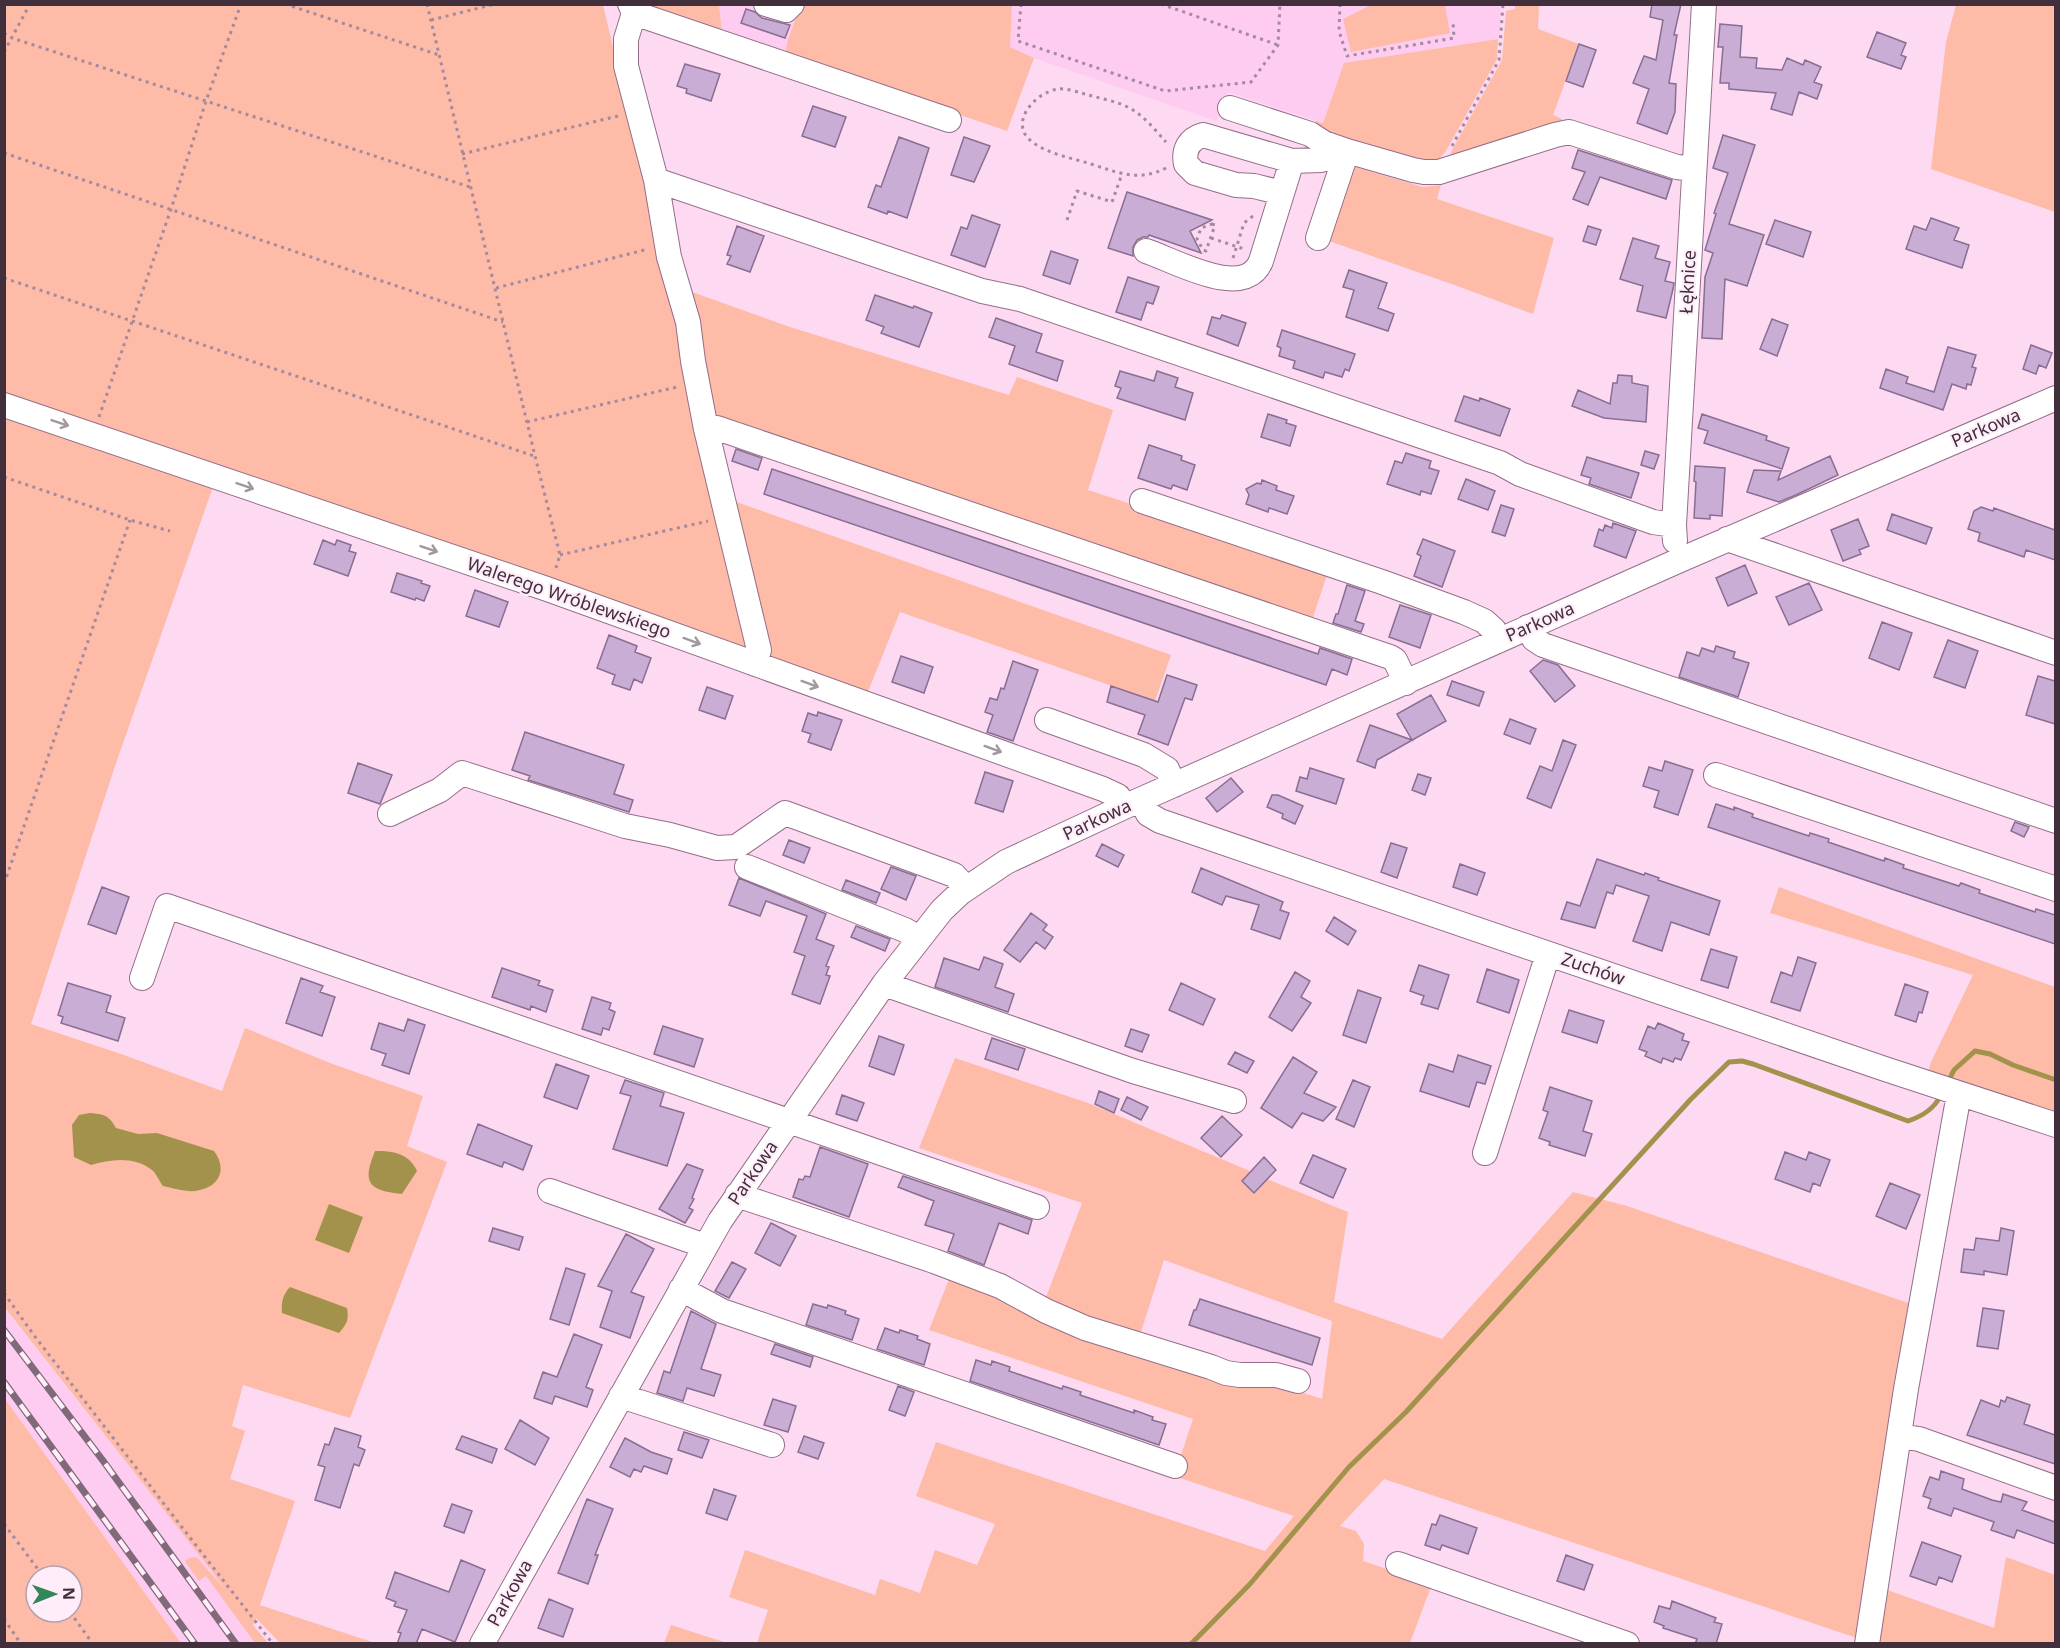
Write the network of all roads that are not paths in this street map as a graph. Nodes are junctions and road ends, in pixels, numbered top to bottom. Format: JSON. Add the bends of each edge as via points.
{"nodes":[{"id":1,"x":766,"y":4,"type":"edge"},
{"id":2,"x":792,"y":4,"type":"edge"},
{"id":3,"x":1704,"y":4,"type":"edge"},
{"id":4,"x":632,"y":9,"type":"edge"},
{"id":5,"x":1230,"y":108,"type":"dead end"},
{"id":6,"x":949,"y":120,"type":"dead end"},
{"id":7,"x":1347,"y":151,"type":"junction"},
{"id":8,"x":1292,"y":161,"type":"junction"},
{"id":9,"x":1694,"y":169,"type":"junction"},
{"id":10,"x":656,"y":180,"type":"junction"},
{"id":11,"x":1282,"y":193,"type":"junction"},
{"id":12,"x":1318,"y":238,"type":"dead end"},
{"id":13,"x":1146,"y":251,"type":"dead end"},
{"id":14,"x":2053,"y":403,"type":"edge"},
{"id":15,"x":4,"y":405,"type":"edge"},
{"id":16,"x":706,"y":429,"type":"junction"},
{"id":17,"x":1142,"y":501,"type":"dead end"},
{"id":18,"x":1674,"y":525,"type":"junction"},
{"id":19,"x":1727,"y":539,"type":"junction"},
{"id":20,"x":1680,"y":560,"type":"junction"},
{"id":21,"x":1528,"y":627,"type":"junction"},
{"id":22,"x":1498,"y":641,"type":"junction"},
{"id":23,"x":2055,"y":653,"type":"edge"},
{"id":24,"x":754,"y":664,"type":"junction"},
{"id":25,"x":1406,"y":682,"type":"junction"},
{"id":26,"x":1047,"y":720,"type":"dead end"},
{"id":27,"x":1716,"y":775,"type":"dead end"},
{"id":28,"x":1174,"y":785,"type":"junction"},
{"id":29,"x":1132,"y":803,"type":"junction"},
{"id":30,"x":390,"y":814,"type":"dead end"},
{"id":31,"x":2055,"y":820,"type":"edge"},
{"id":32,"x":747,"y":867,"type":"dead end"},
{"id":33,"x":966,"y":888,"type":"junction"},
{"id":34,"x":2055,"y":889,"type":"edge"},
{"id":35,"x":920,"y":938,"type":"junction"},
{"id":36,"x":1548,"y":954,"type":"junction"},
{"id":37,"x":142,"y":978,"type":"dead end"},
{"id":38,"x":884,"y":984,"type":"junction"},
{"id":39,"x":1959,"y":1094,"type":"junction"},
{"id":40,"x":1234,"y":1101,"type":"dead end"},
{"id":41,"x":789,"y":1120,"type":"junction"},
{"id":42,"x":2055,"y":1125,"type":"edge"},
{"id":43,"x":1485,"y":1153,"type":"dead end"},
{"id":44,"x":550,"y":1191,"type":"dead end"},
{"id":45,"x":737,"y":1195,"type":"junction"},
{"id":46,"x":1037,"y":1207,"type":"dead end"},
{"id":47,"x":705,"y":1246,"type":"junction"},
{"id":48,"x":681,"y":1289,"type":"junction"},
{"id":49,"x":1298,"y":1381,"type":"dead end"},
{"id":50,"x":621,"y":1396,"type":"junction"},
{"id":51,"x":1899,"y":1436,"type":"junction"},
{"id":52,"x":772,"y":1445,"type":"dead end"},
{"id":53,"x":1175,"y":1467,"type":"dead end"},
{"id":54,"x":2055,"y":1488,"type":"edge"},
{"id":55,"x":1398,"y":1564,"type":"dead end"},
{"id":56,"x":482,"y":1644,"type":"edge"},
{"id":57,"x":1627,"y":1644,"type":"edge"},
{"id":58,"x":1867,"y":1644,"type":"edge"}],
"edges":[{"from":1,"to":2,"type":"street","via":[[786,10]]},
{"from":3,"to":9,"type":"street","name":"Łęknice"},
{"from":4,"to":6,"type":"street"},
{"from":4,"to":10,"type":"street","via":[[626,66]]},
{"from":5,"to":7,"type":"street","via":[[1310,134]]},
{"from":7,"to":8,"type":"street","via":[[1321,160]]},
{"from":7,"to":9,"type":"street","via":[[1413,170],[1439,171],[1569,132]]},
{"from":7,"to":12,"type":"street"},
{"from":8,"to":11,"type":"street"},
{"from":8,"to":11,"type":"street","via":[[1203,135],[1180,152],[1195,173]]},
{"from":9,"to":18,"type":"street","name":"Łęknice"},
{"from":10,"to":16,"type":"street","via":[[669,257],[688,322]]},
{"from":10,"to":18,"type":"street","via":[[1358,413],[1500,463],[1553,488],[1653,522]]},
{"from":11,"to":13,"type":"street","via":[[1261,261],[1257,271],[1249,276],[1216,277]]},
{"from":14,"to":19,"type":"street","name":"Parkowa"},
{"from":15,"to":24,"type":"street","name":"Walerego Wróblewskiego","one_way":true,"via":[[547,589]]},
{"from":16,"to":24,"type":"street","via":[[759,650]]},
{"from":16,"to":25,"type":"street","via":[[717,428],[1390,657]]},
{"from":17,"to":22,"type":"street","via":[[1464,612],[1484,621],[1494,630]]},
{"from":18,"to":20,"type":"street","name":"Łęknice"},
{"from":19,"to":20,"type":"street","name":"Parkowa"},
{"from":19,"to":23,"type":"street"},
{"from":20,"to":21,"type":"street","name":"Parkowa"},
{"from":21,"to":22,"type":"street","name":"Parkowa"},
{"from":21,"to":31,"type":"street","via":[[1534,639],[1543,645]]},
{"from":22,"to":25,"type":"street","name":"Parkowa"},
{"from":24,"to":29,"type":"street","name":"Walerego Wróblewskiego","one_way":true,"via":[[1103,789]]},
{"from":25,"to":28,"type":"street","name":"Parkowa"},
{"from":26,"to":28,"type":"street","via":[[1144,754],[1167,769]]},
{"from":27,"to":34,"type":"street"},
{"from":28,"to":29,"type":"street","name":"Parkowa"},
{"from":29,"to":33,"type":"street","name":"Parkowa","via":[[1006,862]]},
{"from":29,"to":36,"type":"street","name":"Zuchów","via":[[1160,821]]},
{"from":30,"to":33,"type":"street","via":[[440,790],[462,773],[625,826],[717,848],[736,847],[784,813],[954,874]]},
{"from":32,"to":35,"type":"street"},
{"from":33,"to":35,"type":"street","name":"Parkowa"},
{"from":35,"to":38,"type":"street","name":"Parkowa"},
{"from":36,"to":39,"type":"street","name":"Zuchów"},
{"from":36,"to":43,"type":"street"},
{"from":37,"to":41,"type":"street","via":[[167,906]]},
{"from":38,"to":40,"type":"street","via":[[1133,1071]]},
{"from":38,"to":41,"type":"street","name":"Parkowa"},
{"from":39,"to":42,"type":"street","name":"Zuchów"},
{"from":39,"to":51,"type":"street"},
{"from":41,"to":45,"type":"street","name":"Parkowa"},
{"from":41,"to":46,"type":"street"},
{"from":44,"to":47,"type":"street"},
{"from":45,"to":47,"type":"street","name":"Parkowa"},
{"from":45,"to":49,"type":"street","via":[[934,1261],[1009,1290],[1084,1328],[1226,1373],[1276,1375]]},
{"from":47,"to":48,"type":"street","name":"Parkowa"},
{"from":48,"to":50,"type":"street","name":"Parkowa"},
{"from":48,"to":53,"type":"street","via":[[722,1311]]},
{"from":50,"to":52,"type":"street"},
{"from":50,"to":56,"type":"street","name":"Parkowa"},
{"from":51,"to":54,"type":"street","via":[[1919,1439]]},
{"from":51,"to":58,"type":"street"},
{"from":55,"to":57,"type":"street"}]}
